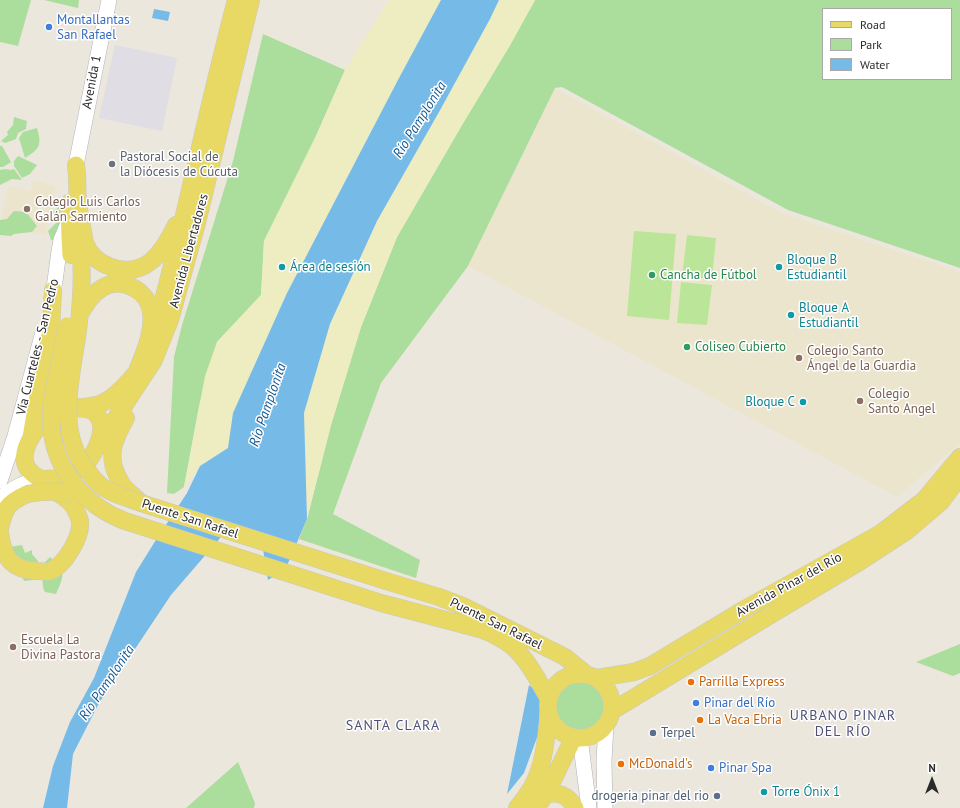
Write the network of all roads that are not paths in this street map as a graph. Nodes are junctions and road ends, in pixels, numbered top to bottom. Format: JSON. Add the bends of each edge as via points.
{"nodes":[{"id":1,"x":109,"y":0,"type":"edge"},
{"id":2,"x":236,"y":0,"type":"edge"},
{"id":3,"x":251,"y":0,"type":"edge"},
{"id":4,"x":76,"y":165,"type":"junction"},
{"id":5,"x":190,"y":195,"type":"junction"},
{"id":6,"x":78,"y":204,"type":"junction"},
{"id":7,"x":69,"y":220,"type":"junction"},
{"id":8,"x":53,"y":290,"type":"junction"},
{"id":9,"x":75,"y":323,"type":"junction"},
{"id":10,"x":154,"y":360,"type":"junction"},
{"id":11,"x":137,"y":371,"type":"junction"},
{"id":12,"x":72,"y":408,"type":"junction"},
{"id":13,"x":100,"y":438,"type":"junction"},
{"id":14,"x":28,"y":444,"type":"junction"},
{"id":15,"x":960,"y":457,"type":"edge"},
{"id":16,"x":960,"y":476,"type":"edge"},
{"id":17,"x":39,"y":478,"type":"junction"},
{"id":18,"x":0,"y":481,"type":"edge"},
{"id":19,"x":0,"y":490,"type":"edge"},
{"id":20,"x":0,"y":499,"type":"edge"},
{"id":21,"x":141,"y":503,"type":"junction"},
{"id":22,"x":93,"y":504,"type":"junction"},
{"id":23,"x":0,"y":528,"type":"edge"},
{"id":24,"x":0,"y":532,"type":"edge"},
{"id":25,"x":634,"y":672,"type":"junction"},
{"id":26,"x":592,"y":676,"type":"junction"},
{"id":27,"x":638,"y":695,"type":"junction"},
{"id":28,"x":549,"y":705,"type":"junction"},
{"id":29,"x":609,"y":718,"type":"junction"},
{"id":30,"x":577,"y":738,"type":"junction"},
{"id":31,"x":546,"y":794,"type":"junction"},
{"id":32,"x":517,"y":808,"type":"edge"},
{"id":33,"x":536,"y":808,"type":"edge"},
{"id":34,"x":575,"y":808,"type":"edge"},
{"id":35,"x":589,"y":808,"type":"edge"},
{"id":36,"x":605,"y":808,"type":"edge"}],
"edges":[{"from":1,"to":4,"type":"street","name":"Avenida 1"},
{"from":2,"to":5,"type":"main road","name":"Avenida Libertadores"},
{"from":3,"to":10,"type":"main road","name":"Avenida Libertadores","via":[[197,223],[170,320]]},
{"from":4,"to":6,"type":"main road","name":"Puente San Rafael"},
{"from":4,"to":7,"type":"main road","name":"Vía Cuarteles - San Pedro","via":[[72,175]]},
{"from":5,"to":6,"type":"main road","via":[[163,248],[150,262],[132,270],[105,265],[90,253],[85,243]]},
{"from":5,"to":11,"type":"main road","name":"Avenida Libertadores","via":[[154,335]]},
{"from":6,"to":9,"type":"main road","name":"Puente San Rafael","via":[[82,286]]},
{"from":7,"to":8,"type":"street","name":"Vía Cuarteles - San Pedro","via":[[61,240]]},
{"from":7,"to":9,"type":"main road","name":"Puente San Rafael","via":[[71,301]]},
{"from":8,"to":14,"type":"main road","via":[[51,332]]},
{"from":8,"to":18,"type":"street","name":"Vía Cuarteles - San Pedro","via":[[15,436]]},
{"from":9,"to":11,"type":"main road","via":[[96,292],[108,285],[122,284],[137,289],[145,297],[151,312],[147,342]]},
{"from":9,"to":21,"type":"main road","name":"Puente San Rafael","bridge":true,"via":[[68,399],[73,446],[82,464],[104,488]]},
{"from":9,"to":22,"type":"main road","name":"Puente San Rafael","bridge":true,"via":[[54,392],[51,426],[63,468]]},
{"from":10,"to":13,"type":"main road","name":"Avenida Libertadores"},
{"from":10,"to":21,"type":"main road","via":[[116,436],[113,448],[115,472],[124,487]]},
{"from":11,"to":12,"type":"main road","name":"Avenida Libertadores","via":[[109,400],[100,404]]},
{"from":12,"to":13,"type":"main road","via":[[91,410],[97,415],[102,430]]},
{"from":12,"to":14,"type":"main road","via":[[44,422]]},
{"from":13,"to":17,"type":"main road","via":[[91,458],[74,472],[53,479]]},
{"from":14,"to":17,"type":"main road","via":[[24,457],[26,465],[29,471]]},
{"from":14,"to":19,"type":"street"},
{"from":15,"to":25,"type":"main road","name":"Avenida Pinar del Río","via":[[924,500],[881,533],[743,610],[650,666]]},
{"from":16,"to":27,"type":"main road","name":"Avenida Pinar del Río","via":[[941,502],[907,531]]},
{"from":17,"to":20,"type":"street","via":[[13,488]]},
{"from":17,"to":24,"type":"main road","via":[[73,506],[80,521],[78,537],[70,552],[62,562],[49,571],[28,571],[15,566],[9,560],[2,545]]},
{"from":21,"to":26,"type":"main road","name":"Puente San Rafael","bridge":true,"via":[[465,607],[565,657]]},
{"from":22,"to":23,"type":"main road","bridge":true,"via":[[65,493],[26,494],[5,510]]},
{"from":22,"to":28,"type":"main road","name":"Puente San Rafael","bridge":true,"via":[[125,521],[381,603],[494,634],[524,658]]},
{"from":25,"to":26,"type":"main road","name":"Avenida Pinar del Río"},
{"from":25,"to":27,"type":"main road","via":[[631,686]]},
{"from":26,"to":28,"type":"main road","via":[[574,674],[563,679],[554,688]]},
{"from":26,"to":29,"type":"main road","via":[[603,683],[610,692],[612,700]]},
{"from":27,"to":29,"type":"main road","name":"Avenida Pinar del Río"},
{"from":28,"to":30,"type":"main road","via":[[553,723],[558,729]]},
{"from":28,"to":32,"type":"main road","via":[[546,745],[540,769],[533,786]]},
{"from":29,"to":30,"type":"main road","via":[[602,730],[593,736]]},
{"from":29,"to":36,"type":"street","via":[[604,761]]},
{"from":30,"to":31,"type":"main road"},
{"from":30,"to":35,"type":"street"},
{"from":31,"to":33,"type":"main road"},
{"from":31,"to":34,"type":"main road","via":[[565,796]]}]}
